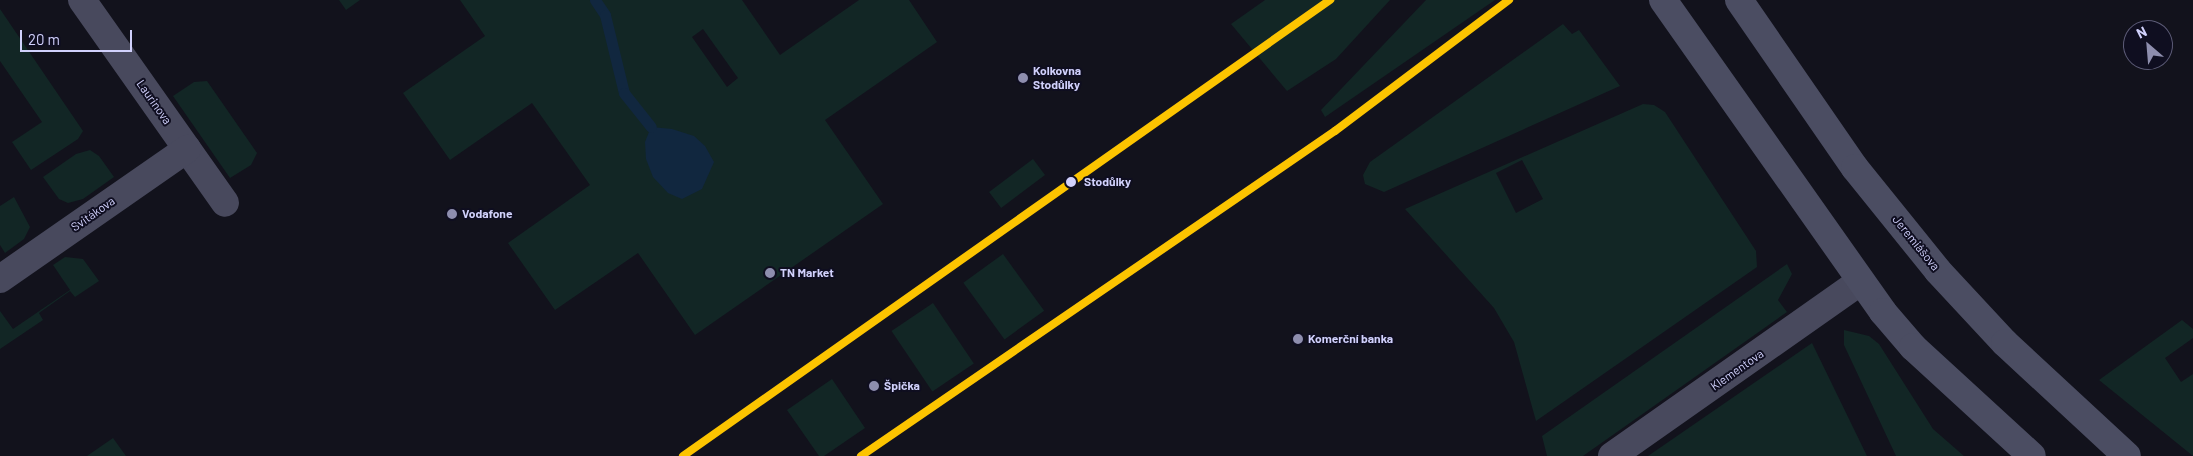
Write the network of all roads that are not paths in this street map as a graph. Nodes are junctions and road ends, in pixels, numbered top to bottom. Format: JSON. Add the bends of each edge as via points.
{"nodes":[{"id":1,"x":82,"y":0,"type":"edge"},
{"id":2,"x":1664,"y":0,"type":"edge"},
{"id":3,"x":1739,"y":0,"type":"edge"},
{"id":4,"x":187,"y":149,"type":"junction"},
{"id":5,"x":225,"y":203,"type":"dead end"},
{"id":6,"x":0,"y":279,"type":"edge"},
{"id":7,"x":1860,"y":282,"type":"junction"},
{"id":8,"x":2000,"y":428,"type":"junction"},
{"id":9,"x":1612,"y":456,"type":"edge"},
{"id":10,"x":2014,"y":456,"type":"edge"},
{"id":11,"x":2032,"y":456,"type":"edge"},
{"id":12,"x":2127,"y":456,"type":"edge"}],
"edges":[{"from":1,"to":4,"type":"street","name":"Laurinova"},
{"from":2,"to":7,"type":"main road"},
{"from":3,"to":12,"type":"main road","name":"Jeremiášova","via":[[1855,168],[1938,270],[2005,343]]},
{"from":4,"to":5,"type":"street","name":"Laurinova"},
{"from":4,"to":6,"type":"street","name":"Svitákova"},
{"from":7,"to":8,"type":"main road","via":[[1913,347]]},
{"from":7,"to":9,"type":"street","name":"Klementova"},
{"from":8,"to":10,"type":"main road"},
{"from":8,"to":11,"type":"main road"}]}
